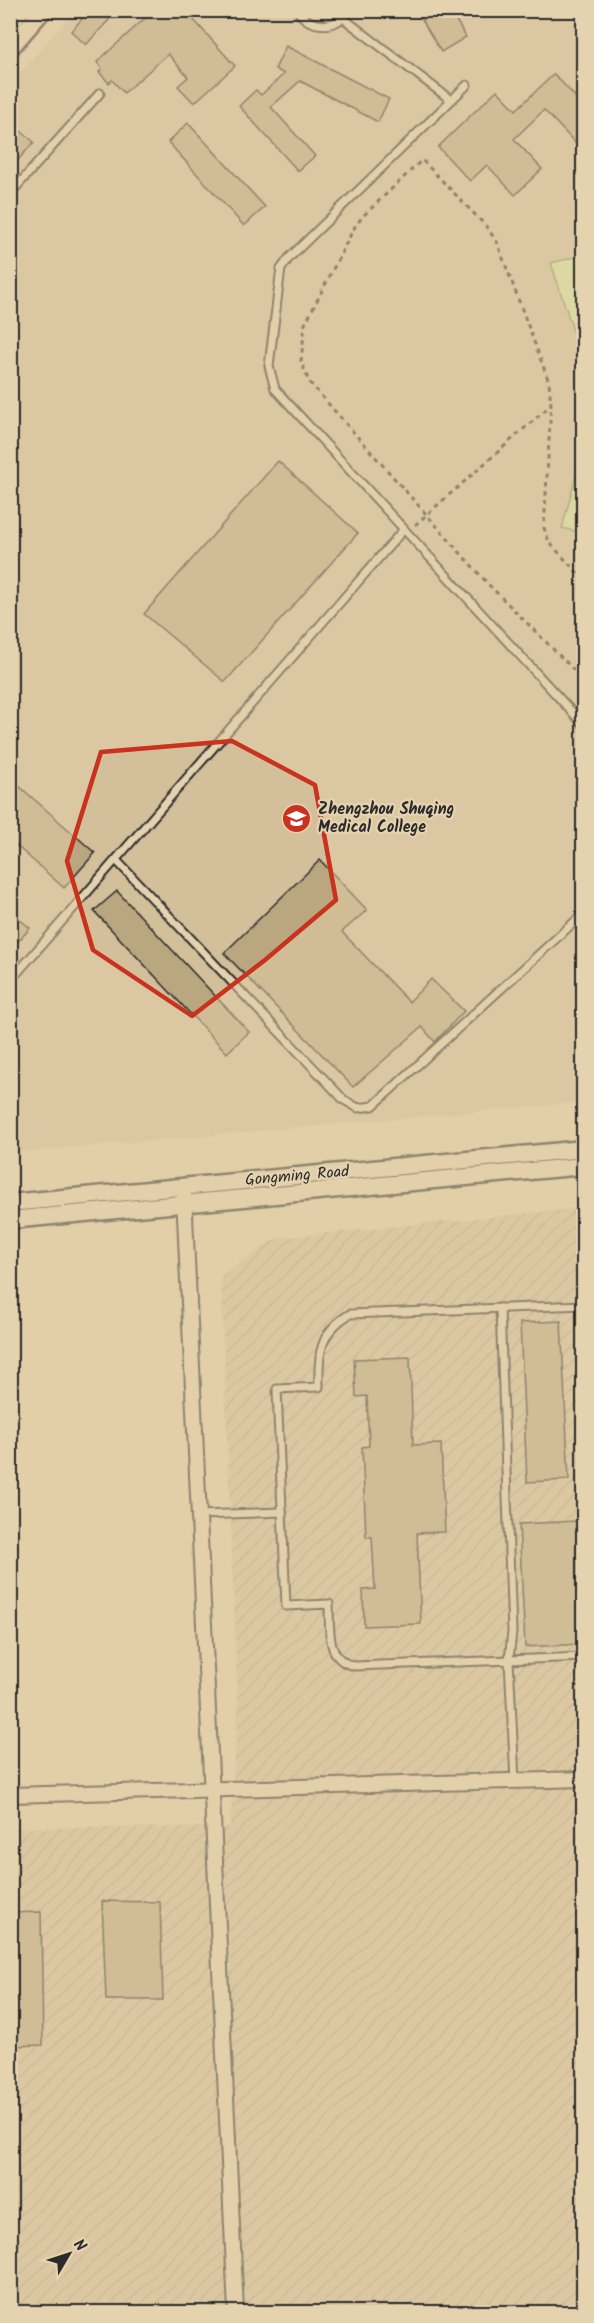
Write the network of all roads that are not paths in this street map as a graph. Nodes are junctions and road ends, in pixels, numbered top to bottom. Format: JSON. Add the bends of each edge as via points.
{"nodes":[{"id":1,"x":21,"y":10,"type":"edge"},
{"id":2,"x":43,"y":10,"type":"edge"},
{"id":3,"x":297,"y":10,"type":"edge"},
{"id":4,"x":349,"y":10,"type":"edge"},
{"id":5,"x":343,"y":18,"type":"junction"},
{"id":6,"x":10,"y":23,"type":"edge"},
{"id":7,"x":10,"y":48,"type":"edge"},
{"id":8,"x":467,"y":85,"type":"dead end"},
{"id":9,"x":100,"y":93,"type":"dead end"},
{"id":10,"x":451,"y":100,"type":"junction"},
{"id":11,"x":10,"y":194,"type":"edge"},
{"id":12,"x":405,"y":531,"type":"junction"},
{"id":13,"x":584,"y":725,"type":"edge"},
{"id":14,"x":116,"y":860,"type":"junction"},
{"id":15,"x":584,"y":913,"type":"edge"},
{"id":16,"x":10,"y":981,"type":"edge"},
{"id":17,"x":584,"y":1149,"type":"edge"},
{"id":18,"x":584,"y":1166,"type":"edge"},
{"id":19,"x":184,"y":1195,"type":"junction"},
{"id":20,"x":10,"y":1203,"type":"edge"},
{"id":21,"x":10,"y":1220,"type":"edge"},
{"id":22,"x":584,"y":1305,"type":"edge"},
{"id":23,"x":500,"y":1308,"type":"junction"},
{"id":24,"x":282,"y":1512,"type":"junction"},
{"id":25,"x":200,"y":1515,"type":"junction"},
{"id":26,"x":584,"y":1657,"type":"edge"},
{"id":27,"x":509,"y":1660,"type":"junction"},
{"id":28,"x":584,"y":1779,"type":"edge"},
{"id":29,"x":515,"y":1781,"type":"junction"},
{"id":30,"x":213,"y":1790,"type":"junction"},
{"id":31,"x":10,"y":1795,"type":"edge"},
{"id":32,"x":236,"y":2313,"type":"edge"}],
"edges":[{"from":1,"to":6,"type":"street"},
{"from":2,"to":7,"type":"street"},
{"from":3,"to":5,"type":"lane","via":[[314,24],[332,24]]},
{"from":4,"to":5,"type":"lane"},
{"from":5,"to":10,"type":"lane"},
{"from":8,"to":10,"type":"lane"},
{"from":9,"to":11,"type":"lane"},
{"from":10,"to":12,"type":"lane","via":[[281,269],[269,366],[274,388]]},
{"from":12,"to":13,"type":"lane"},
{"from":12,"to":14,"type":"lane"},
{"from":14,"to":15,"type":"lane","via":[[344,1100],[358,1108],[373,1106]]},
{"from":14,"to":16,"type":"lane"},
{"from":17,"to":19,"type":"street","name":"Gongming Road"},
{"from":18,"to":19,"type":"street","name":"Gongming Road"},
{"from":19,"to":20,"type":"street","name":"Gongming Road"},
{"from":19,"to":21,"type":"street","name":"Gongming Road"},
{"from":19,"to":25,"type":"street"},
{"from":22,"to":23,"type":"lane"},
{"from":23,"to":24,"type":"lane","via":[[350,1314],[340,1320],[326,1338],[318,1359],[319,1387],[276,1389]]},
{"from":23,"to":27,"type":"lane","via":[[512,1632]]},
{"from":24,"to":25,"type":"lane"},
{"from":24,"to":27,"type":"lane","via":[[286,1606],[329,1604],[331,1646],[342,1662],[355,1666]]},
{"from":25,"to":30,"type":"street"},
{"from":26,"to":27,"type":"lane"},
{"from":27,"to":29,"type":"lane"},
{"from":28,"to":29,"type":"street"},
{"from":29,"to":30,"type":"street"},
{"from":30,"to":31,"type":"street"},
{"from":30,"to":32,"type":"street"}]}
